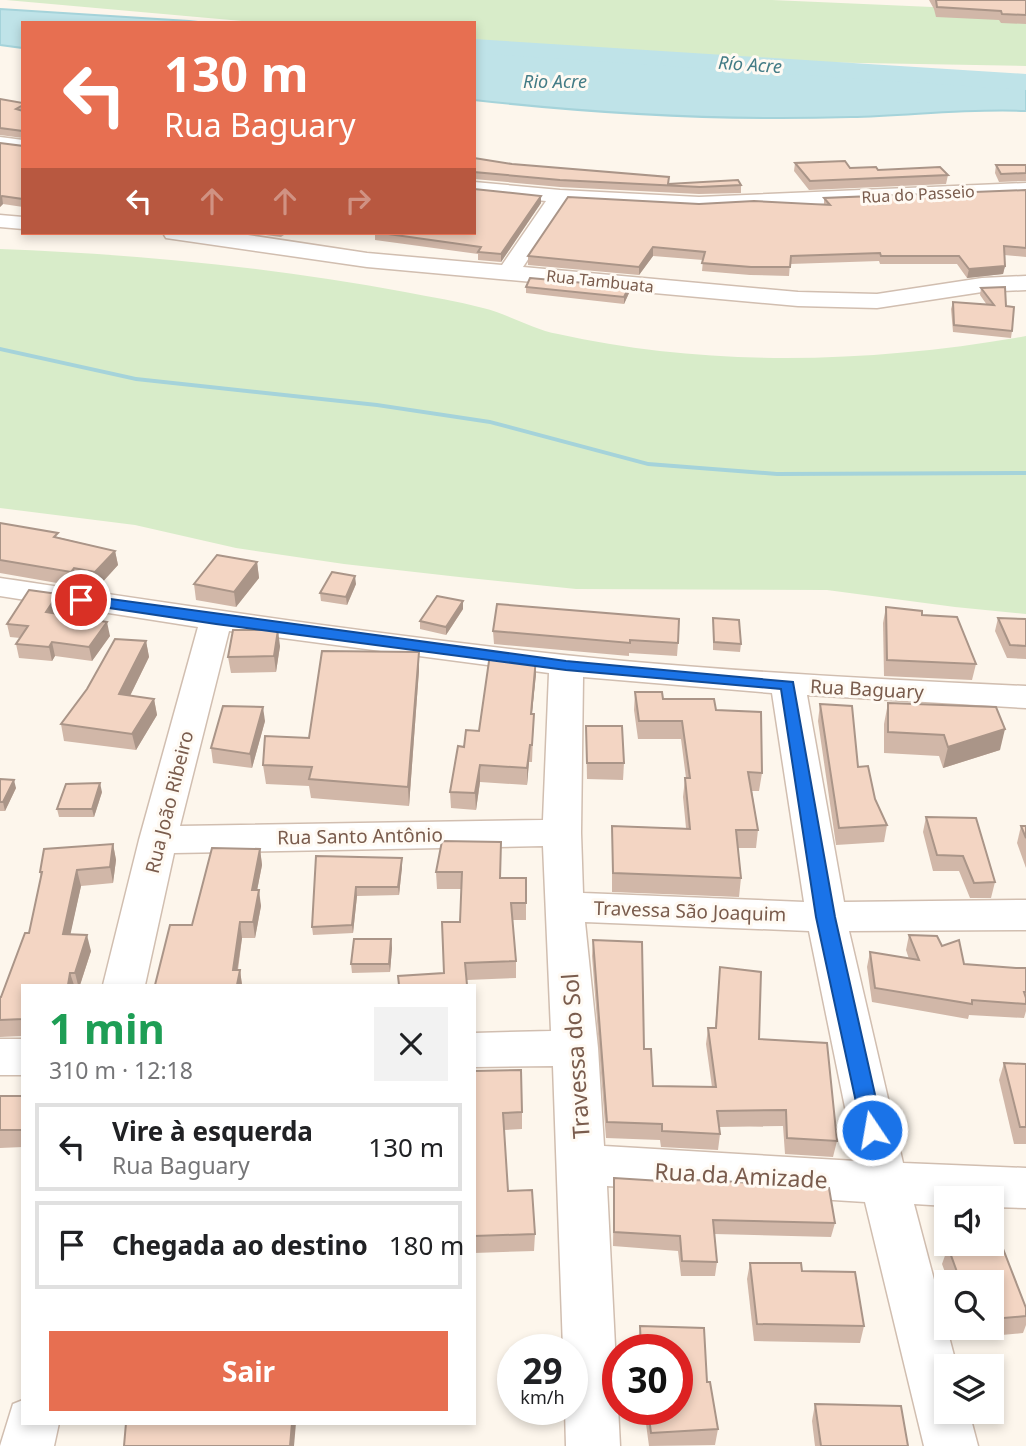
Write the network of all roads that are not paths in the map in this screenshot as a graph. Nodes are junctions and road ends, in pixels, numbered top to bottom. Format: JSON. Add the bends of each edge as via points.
{"nodes":[{"id":1,"x":0,"y":143,"type":"edge"},
{"id":2,"x":21,"y":146,"type":"edge"},
{"id":3,"x":476,"y":188,"type":"edge"},
{"id":4,"x":1026,"y":189,"type":"edge"},
{"id":5,"x":560,"y":197,"type":"junction"},
{"id":6,"x":0,"y":221,"type":"edge"},
{"id":7,"x":21,"y":223,"type":"edge"},
{"id":8,"x":201,"y":235,"type":"edge"},
{"id":9,"x":509,"y":272,"type":"junction"},
{"id":10,"x":1026,"y":283,"type":"edge"},
{"id":11,"x":0,"y":587,"type":"edge"},
{"id":12,"x":216,"y":620,"type":"junction"},
{"id":13,"x":566,"y":665,"type":"junction"},
{"id":14,"x":788,"y":685,"type":"junction"},
{"id":15,"x":1026,"y":697,"type":"edge"},
{"id":16,"x":562,"y":833,"type":"junction"},
{"id":17,"x":158,"y":840,"type":"junction"},
{"id":18,"x":564,"y":907,"type":"junction"},
{"id":19,"x":1026,"y":915,"type":"edge"},
{"id":20,"x":825,"y":917,"type":"junction"},
{"id":21,"x":124,"y":984,"type":"edge"},
{"id":22,"x":576,"y":1048,"type":"junction"},
{"id":23,"x":476,"y":1050,"type":"edge"},
{"id":24,"x":0,"y":1057,"type":"edge"},
{"id":25,"x":21,"y":1057,"type":"edge"},
{"id":26,"x":582,"y":1165,"type":"junction"},
{"id":27,"x":884,"y":1183,"type":"junction"},
{"id":28,"x":1026,"y":1188,"type":"edge"},
{"id":29,"x":32,"y":1425,"type":"edge"},
{"id":30,"x":27,"y":1446,"type":"edge"},
{"id":31,"x":593,"y":1446,"type":"edge"},
{"id":32,"x":951,"y":1446,"type":"edge"}],
"edges":[{"from":1,"to":2,"type":"street"},
{"from":3,"to":5,"type":"street","name":"Rua do Passeio"},
{"from":4,"to":5,"type":"street","name":"Rua do Passeio","via":[[712,203]]},
{"from":5,"to":9,"type":"street"},
{"from":6,"to":7,"type":"street"},
{"from":8,"to":9,"type":"street","name":"Rua Tambuata","via":[[367,260]]},
{"from":9,"to":10,"type":"street","name":"Rua Tambuata","via":[[839,301],[899,299],[982,285]]},
{"from":11,"to":12,"type":"street","name":"Rua Baguary"},
{"from":12,"to":13,"type":"street","name":"Rua Baguary"},
{"from":12,"to":17,"type":"street","name":"Rua João Ribeiro"},
{"from":13,"to":14,"type":"street","name":"Rua Baguary"},
{"from":13,"to":16,"type":"street","name":"Travessa do Sol"},
{"from":14,"to":15,"type":"street","name":"Rua Baguary"},
{"from":14,"to":20,"type":"street"},
{"from":16,"to":17,"type":"street","name":"Rua Santo Antônio"},
{"from":16,"to":18,"type":"street","name":"Travessa do Sol"},
{"from":17,"to":21,"type":"street","name":"Rua João Ribeiro"},
{"from":18,"to":20,"type":"street","name":"Travessa São Joaquim"},
{"from":18,"to":22,"type":"street","name":"Travessa do Sol"},
{"from":19,"to":20,"type":"street","name":"Travessa São Joaquim"},
{"from":20,"to":27,"type":"street"},
{"from":22,"to":23,"type":"street"},
{"from":22,"to":26,"type":"street","name":"Travessa do Sol"},
{"from":24,"to":25,"type":"street"},
{"from":26,"to":27,"type":"street","name":"Rua da Amizade"},
{"from":26,"to":31,"type":"street","name":"Travessa do Sol"},
{"from":27,"to":28,"type":"street","name":"Rua da Amizade"},
{"from":27,"to":32,"type":"street"},
{"from":29,"to":30,"type":"street"}]}
